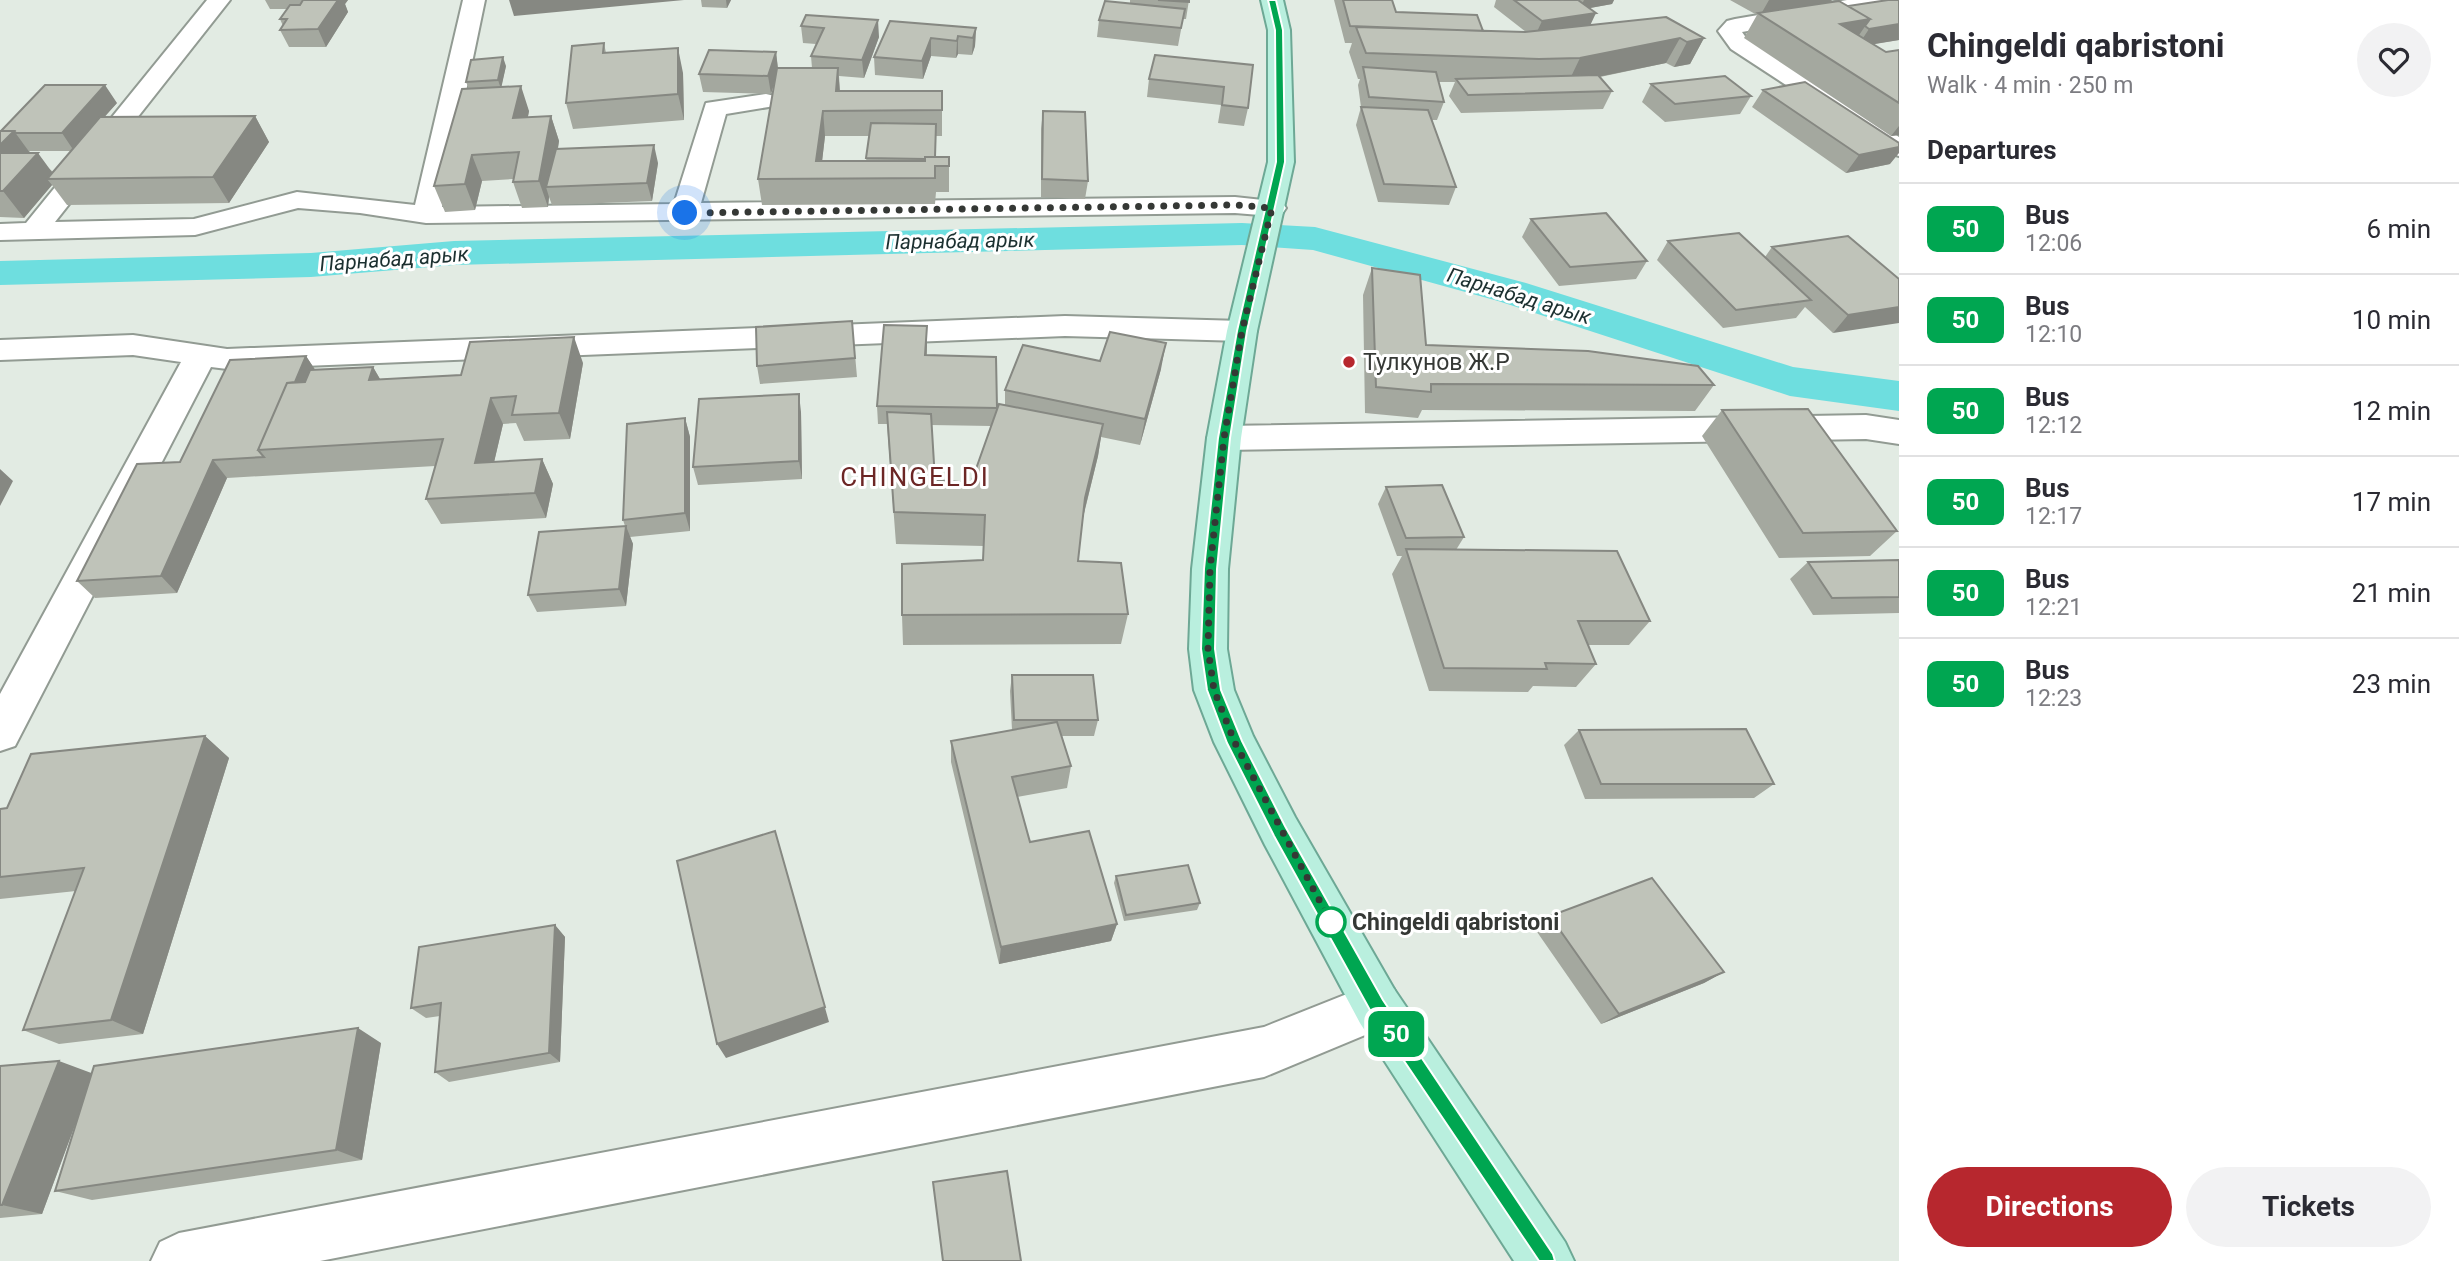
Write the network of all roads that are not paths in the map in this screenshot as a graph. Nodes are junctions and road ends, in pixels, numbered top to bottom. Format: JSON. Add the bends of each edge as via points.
{"nodes":[{"id":1,"x":219,"y":0,"type":"edge"},
{"id":2,"x":474,"y":0,"type":"edge"},
{"id":3,"x":1272,"y":0,"type":"edge"},
{"id":4,"x":1885,"y":0,"type":"edge"},
{"id":5,"x":766,"y":101,"type":"edge"},
{"id":6,"x":1899,"y":148,"type":"edge"},
{"id":7,"x":1272,"y":208,"type":"junction"},
{"id":8,"x":685,"y":213,"type":"junction"},
{"id":9,"x":426,"y":215,"type":"junction"},
{"id":10,"x":34,"y":231,"type":"junction"},
{"id":11,"x":0,"y":232,"type":"edge"},
{"id":12,"x":1242,"y":331,"type":"junction"},
{"id":13,"x":0,"y":350,"type":"edge"},
{"id":14,"x":201,"y":355,"type":"junction"},
{"id":15,"x":1899,"y":432,"type":"edge"},
{"id":16,"x":1224,"y":438,"type":"junction"},
{"id":17,"x":0,"y":733,"type":"edge"},
{"id":18,"x":1377,"y":1006,"type":"junction"},
{"id":19,"x":179,"y":1261,"type":"edge"},
{"id":20,"x":1546,"y":1261,"type":"edge"}],
"edges":[{"from":1,"to":10,"type":"street"},
{"from":2,"to":9,"type":"street"},
{"from":3,"to":7,"type":"main road","via":[[1279,30],[1282,104],[1281,162]]},
{"from":4,"to":6,"type":"street","via":[[1735,26],[1729,31],[1738,44]]},
{"from":5,"to":8,"type":"street","via":[[715,108]]},
{"from":7,"to":8,"type":"street"},
{"from":7,"to":12,"type":"main road"},
{"from":8,"to":9,"type":"street"},
{"from":9,"to":10,"type":"street","via":[[297,200],[195,227]]},
{"from":10,"to":11,"type":"street"},
{"from":12,"to":14,"type":"street","via":[[1065,326],[227,359]]},
{"from":12,"to":16,"type":"main road"},
{"from":13,"to":14,"type":"street","via":[[133,345]]},
{"from":14,"to":17,"type":"street"},
{"from":15,"to":16,"type":"street","via":[[1866,427]]},
{"from":16,"to":18,"type":"main road","via":[[1210,569],[1208,649],[1214,690],[1235,743]]},
{"from":18,"to":19,"type":"street","via":[[1264,1052]]},
{"from":18,"to":20,"type":"main road"}]}
